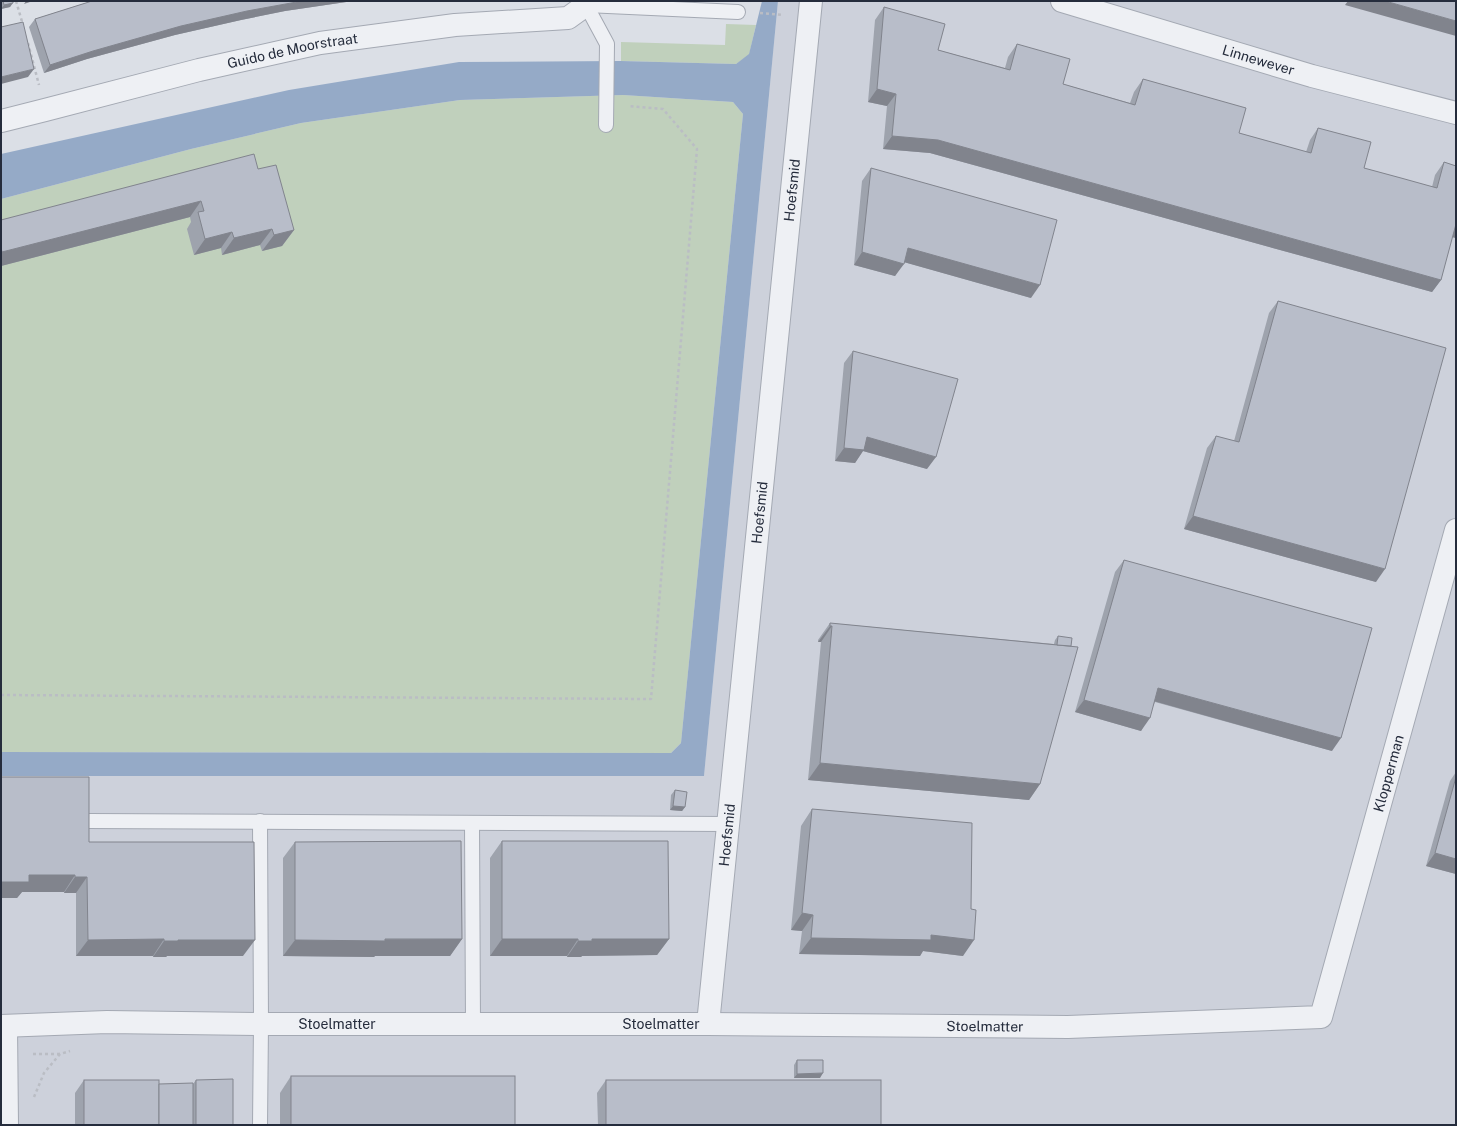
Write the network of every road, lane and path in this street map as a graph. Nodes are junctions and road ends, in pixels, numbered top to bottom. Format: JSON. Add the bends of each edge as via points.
{"nodes":[{"id":1,"x":16,"y":1,"type":"edge"},
{"id":2,"x":812,"y":1,"type":"edge"},
{"id":3,"x":1062,"y":1,"type":"edge"},
{"id":4,"x":586,"y":3,"type":"edge"},
{"id":5,"x":738,"y":12,"type":"dead end"},
{"id":6,"x":24,"y":30,"type":"edge"},
{"id":7,"x":26,"y":38,"type":"edge"},
{"id":8,"x":607,"y":104,"type":"junction"},
{"id":9,"x":45,"y":110,"type":"junction"},
{"id":10,"x":1456,"y":113,"type":"edge"},
{"id":11,"x":1,"y":121,"type":"edge"},
{"id":12,"x":606,"y":125,"type":"dead end"},
{"id":13,"x":1456,"y":530,"type":"edge"},
{"id":14,"x":1,"y":695,"type":"edge"},
{"id":15,"x":88,"y":821,"type":"edge"},
{"id":16,"x":260,"y":822,"type":"junction"},
{"id":17,"x":472,"y":822,"type":"junction"},
{"id":18,"x":728,"y":824,"type":"junction"},
{"id":19,"x":1321,"y":1017,"type":"joint"},
{"id":20,"x":261,"y":1024,"type":"junction"},
{"id":21,"x":473,"y":1024,"type":"junction"},
{"id":22,"x":708,"y":1024,"type":"junction"},
{"id":23,"x":4,"y":1026,"type":"edge"},
{"id":24,"x":74,"y":1050,"type":"dead end"},
{"id":25,"x":33,"y":1100,"type":"dead end"},
{"id":26,"x":7,"y":1125,"type":"edge"},
{"id":27,"x":260,"y":1125,"type":"edge"}],
"edges":[{"from":1,"to":6,"type":"path"},
{"from":2,"to":18,"type":"street","name":"Hoefsmid"},
{"from":3,"to":10,"type":"street","name":"Linnewever","via":[[1312,76]]},
{"from":4,"to":5,"type":"lane"},
{"from":4,"to":8,"type":"lane","via":[[607,44]]},
{"from":4,"to":9,"type":"street","name":"Guido de Moorstraat","via":[[568,18],[455,25],[320,43],[199,70]]},
{"from":7,"to":9,"type":"path"},
{"from":8,"to":12,"type":"lane"},
{"from":8,"to":14,"type":"path","via":[[663,109],[697,148],[651,698]]},
{"from":9,"to":11,"type":"street","name":"Guido de Moorstraat"},
{"from":13,"to":19,"type":"street","name":"Klopperman"},
{"from":15,"to":16,"type":"lane"},
{"from":16,"to":17,"type":"lane"},
{"from":16,"to":20,"type":"lane"},
{"from":17,"to":18,"type":"lane"},
{"from":17,"to":21,"type":"lane"},
{"from":18,"to":22,"type":"street","name":"Hoefsmid"},
{"from":19,"to":22,"type":"street","name":"Stoelmatter","via":[[1068,1027]]},
{"from":20,"to":21,"type":"street","name":"Stoelmatter"},
{"from":20,"to":23,"type":"street","name":"Stoelmatter","via":[[107,1022]]},
{"from":20,"to":27,"type":"lane"},
{"from":21,"to":22,"type":"street","name":"Stoelmatter"},
{"from":23,"to":26,"type":"street"},
{"from":24,"to":25,"type":"path","via":[[60,1054],[44,1073]]}]}
